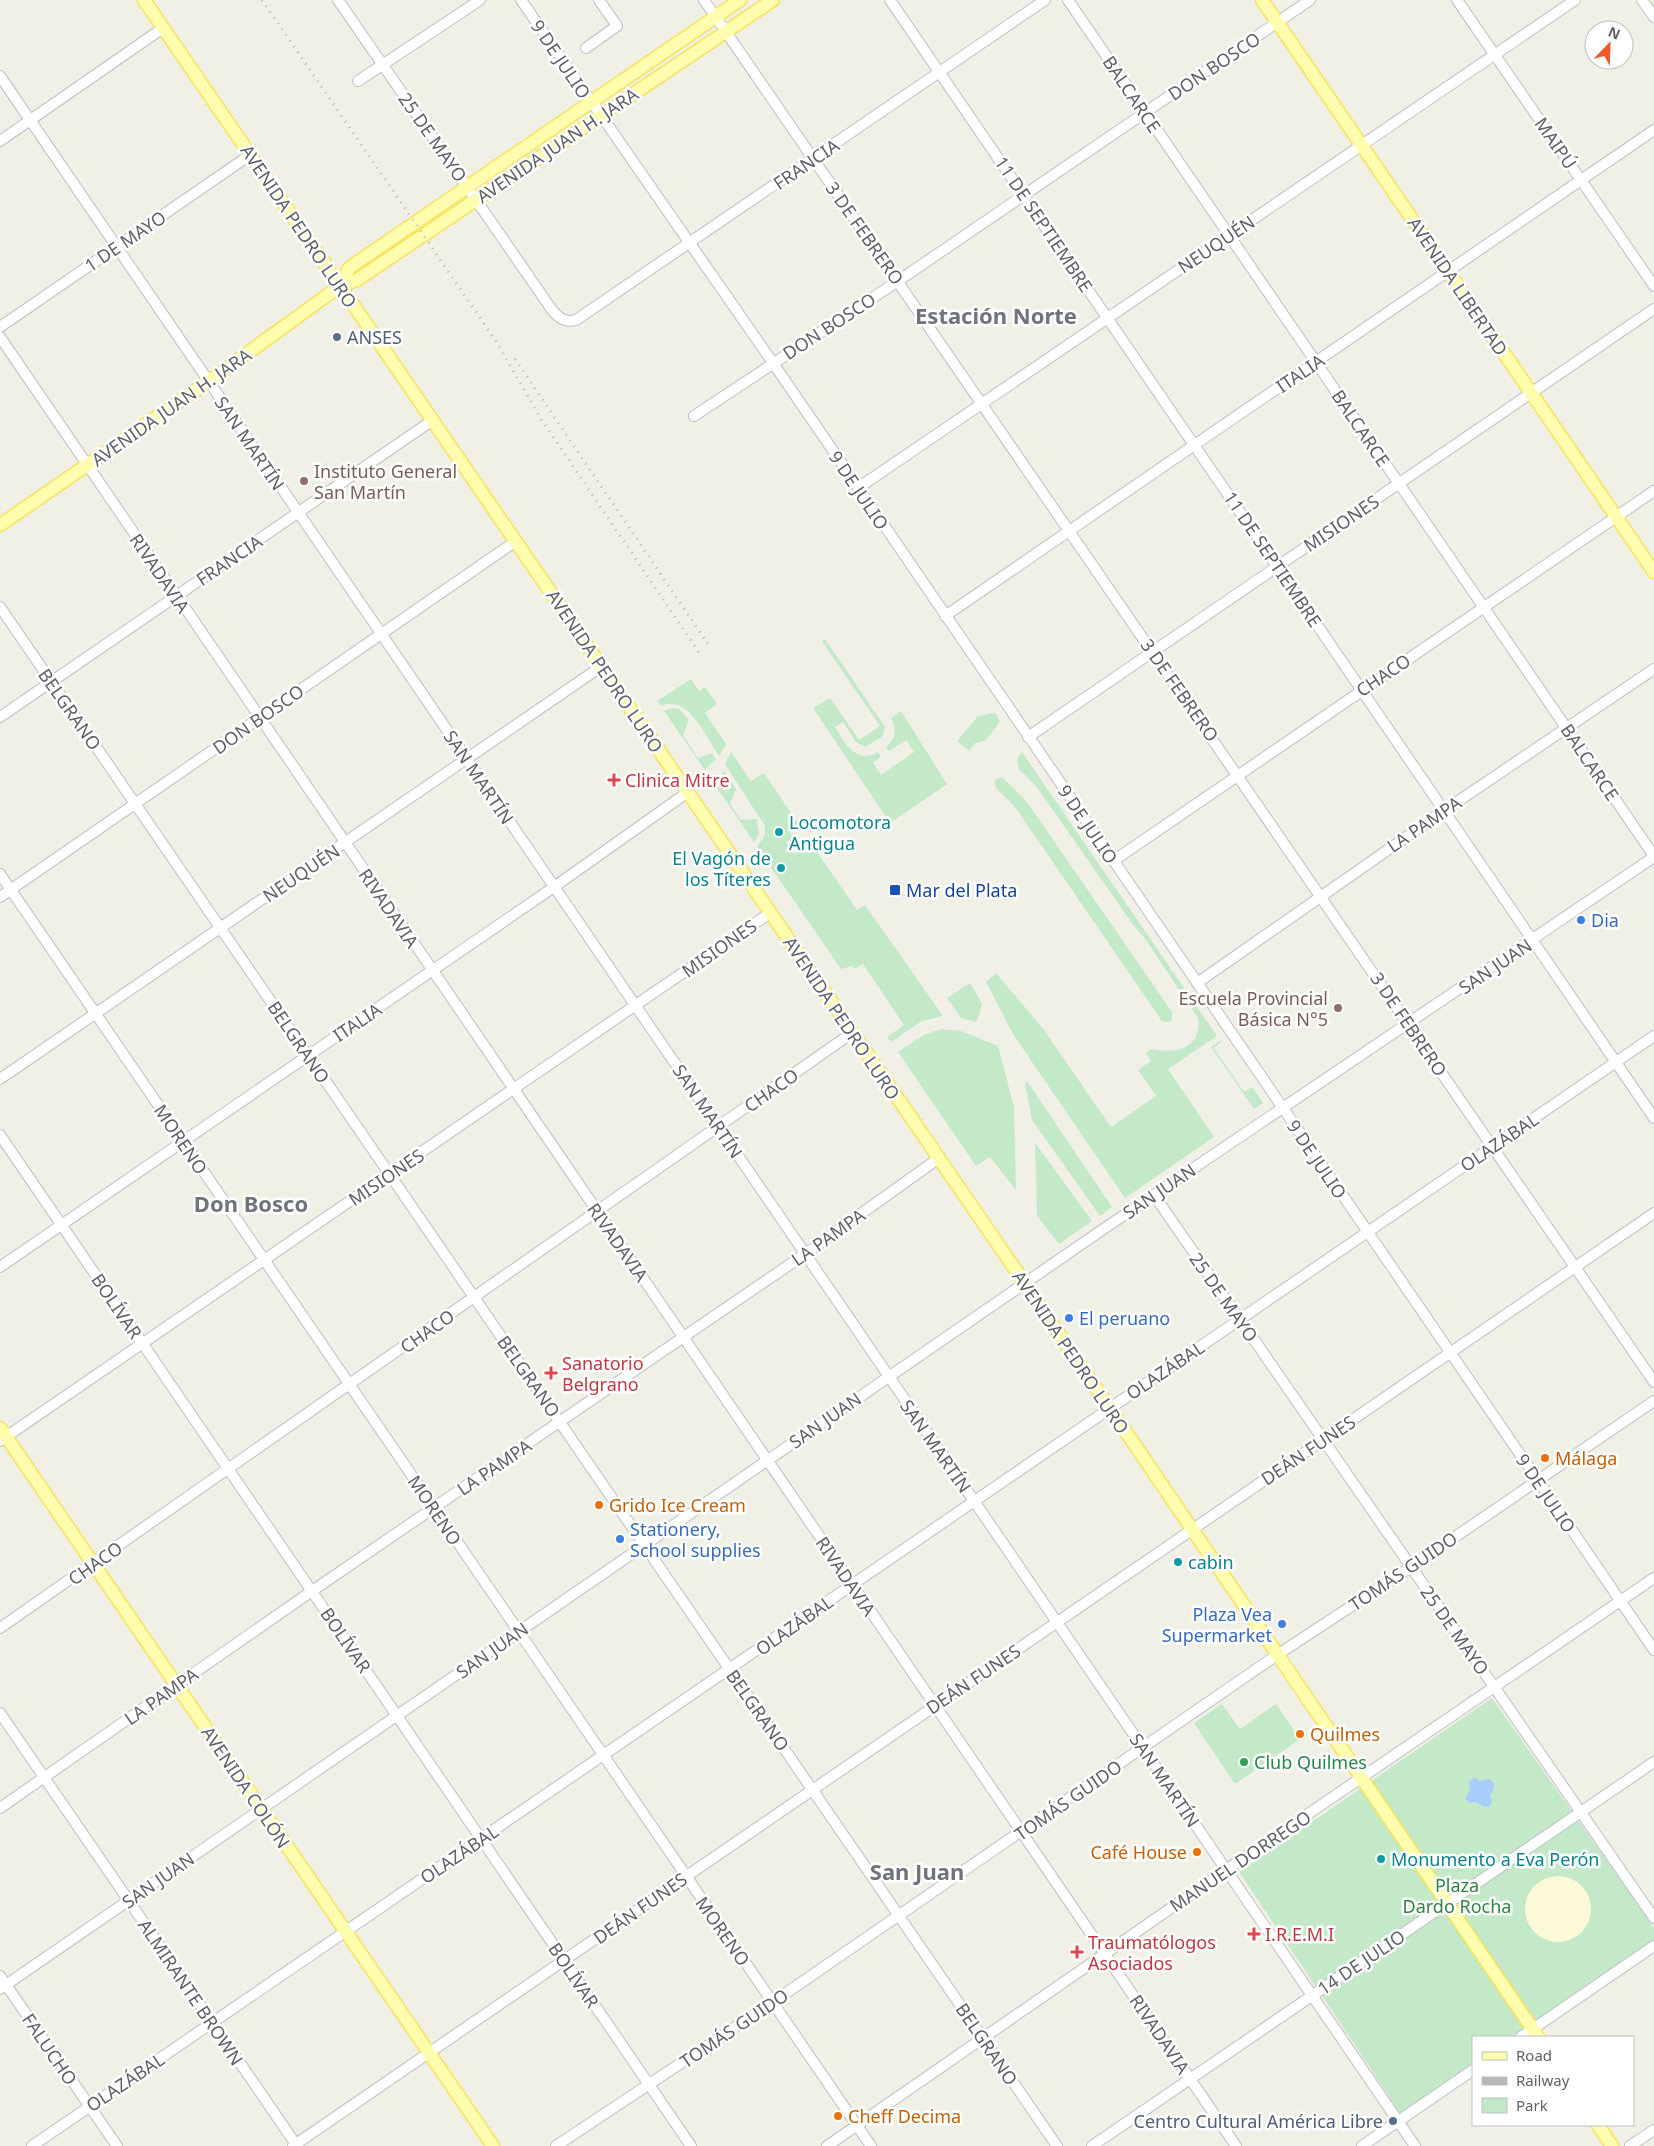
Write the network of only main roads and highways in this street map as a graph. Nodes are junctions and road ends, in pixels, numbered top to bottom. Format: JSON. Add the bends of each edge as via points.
{"nodes":[{"id":1,"x":144,"y":0,"type":"edge"},
{"id":2,"x":740,"y":0,"type":"edge"},
{"id":3,"x":773,"y":0,"type":"edge"},
{"id":4,"x":1262,"y":0,"type":"edge"},
{"id":5,"x":340,"y":286,"type":"junction"},
{"id":6,"x":0,"y":525,"type":"edge"},
{"id":7,"x":1654,"y":572,"type":"edge"},
{"id":8,"x":2,"y":1435,"type":"edge"},
{"id":9,"x":1535,"y":2033,"type":"edge"},
{"id":10,"x":1599,"y":2126,"type":"edge"},
{"id":11,"x":493,"y":2146,"type":"edge"},
{"id":12,"x":1612,"y":2146,"type":"edge"}],
"edges":[{"from":1,"to":5,"type":"main road","name":"AVENIDA PEDRO LURO"},
{"from":2,"to":5,"type":"main road","name":"AVENIDA JUAN H. JARA","via":[[349,268]]},
{"from":3,"to":5,"type":"main road","name":"AVENIDA JUAN H. JARA","via":[[357,280]]},
{"from":4,"to":7,"type":"main road","name":"AVENIDA LIBERTAD"},
{"from":5,"to":6,"type":"main road","name":"AVENIDA JUAN H. JARA"},
{"from":5,"to":9,"type":"main road","name":"AVENIDA PEDRO LURO"},
{"from":8,"to":11,"type":"main road","name":"AVENIDA COLÓN"},
{"from":10,"to":12,"type":"main road"}]}
